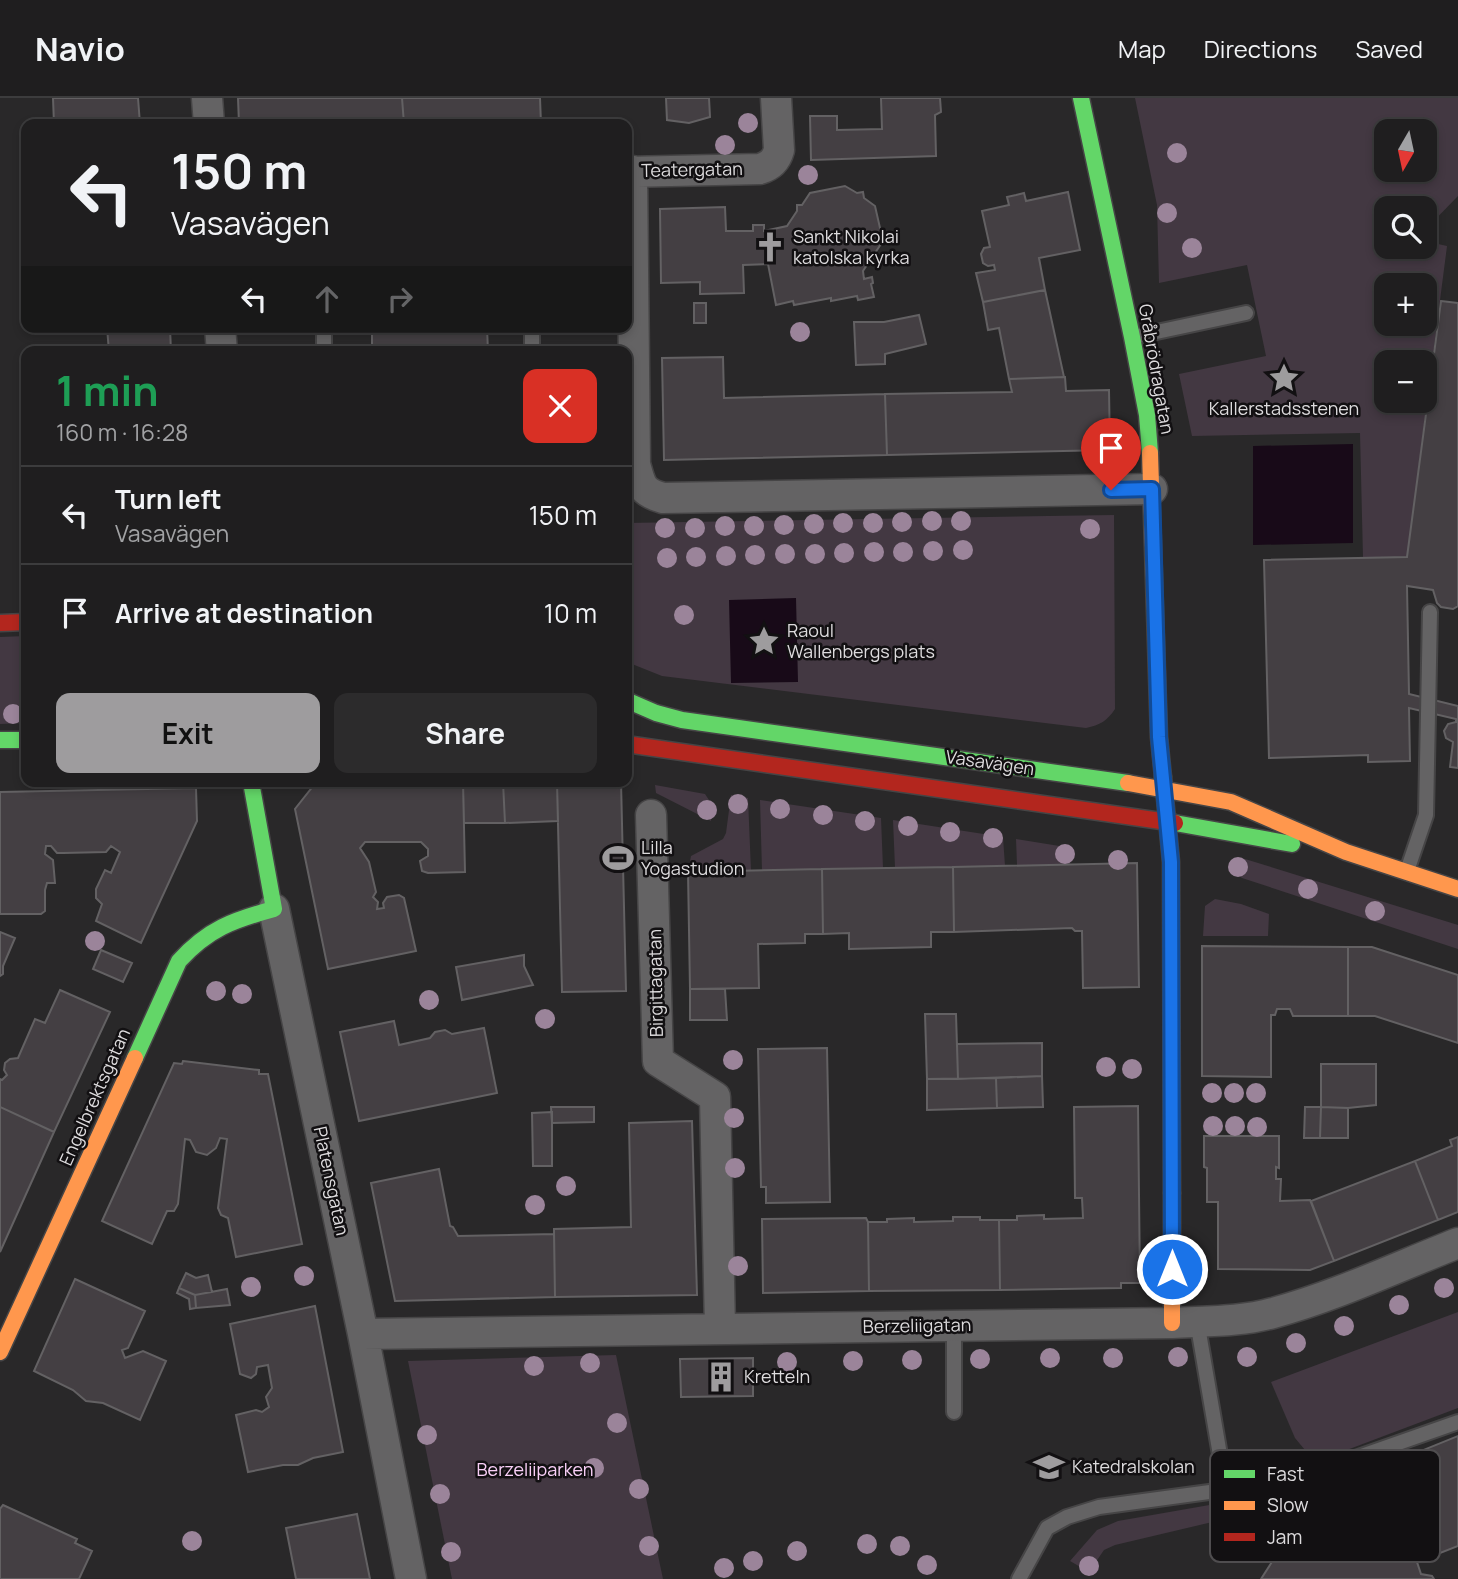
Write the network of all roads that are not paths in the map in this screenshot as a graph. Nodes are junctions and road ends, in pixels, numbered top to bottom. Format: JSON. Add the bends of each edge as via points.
{"nodes":[{"id":1,"x":207,"y":98,"type":"edge"},
{"id":2,"x":776,"y":98,"type":"edge"},
{"id":3,"x":1082,"y":98,"type":"edge"},
{"id":4,"x":209,"y":119,"type":"edge"},
{"id":5,"x":632,"y":171,"type":"edge"},
{"id":6,"x":1246,"y":313,"type":"dead end"},
{"id":7,"x":632,"y":318,"type":"edge"},
{"id":8,"x":1132,"y":337,"type":"junction"},
{"id":9,"x":1152,"y":489,"type":"junction"},
{"id":10,"x":1430,"y":612,"type":"dead end"},
{"id":11,"x":21,"y":622,"type":"edge"},
{"id":12,"x":0,"y":623,"type":"edge"},
{"id":13,"x":632,"y":703,"type":"edge"},
{"id":14,"x":0,"y":740,"type":"edge"},
{"id":15,"x":21,"y":740,"type":"edge"},
{"id":16,"x":632,"y":745,"type":"edge"},
{"id":17,"x":252,"y":787,"type":"edge"},
{"id":18,"x":1163,"y":788,"type":"junction"},
{"id":19,"x":651,"y":815,"type":"dead end"},
{"id":20,"x":1167,"y":822,"type":"junction"},
{"id":21,"x":1346,"y":852,"type":"junction"},
{"id":22,"x":1407,"y":872,"type":"junction"},
{"id":23,"x":1458,"y":889,"type":"edge"},
{"id":24,"x":274,"y":909,"type":"junction"},
{"id":25,"x":1458,"y":1242,"type":"edge"},
{"id":26,"x":1184,"y":1322,"type":"junction"},
{"id":27,"x":954,"y":1326,"type":"junction"},
{"id":28,"x":720,"y":1328,"type":"junction"},
{"id":29,"x":363,"y":1334,"type":"junction"},
{"id":30,"x":0,"y":1352,"type":"edge"},
{"id":31,"x":954,"y":1412,"type":"dead end"},
{"id":32,"x":1458,"y":1422,"type":"edge"},
{"id":33,"x":1216,"y":1450,"type":"edge"},
{"id":34,"x":1378,"y":1450,"type":"edge"},
{"id":35,"x":1210,"y":1492,"type":"edge"},
{"id":36,"x":411,"y":1579,"type":"edge"},
{"id":37,"x":1019,"y":1579,"type":"edge"}],
"edges":[{"from":1,"to":4,"type":"street"},
{"from":2,"to":5,"type":"street","name":"Teatergatan","via":[[779,150],[767,167]]},
{"from":3,"to":8,"type":"street","name":"Gråbrödragatan"},
{"from":6,"to":8,"type":"lane"},
{"from":7,"to":9,"type":"street","via":[[635,464],[648,494],[663,498]]},
{"from":8,"to":9,"type":"street","name":"Gråbrödragatan","via":[[1147,415]]},
{"from":9,"to":18,"type":"street","name":"Gråbrödragatan"},
{"from":10,"to":22,"type":"lane","via":[[1426,816]]},
{"from":11,"to":12,"type":"street"},
{"from":13,"to":18,"type":"street","name":"Vasavägen","via":[[682,720]]},
{"from":14,"to":15,"type":"street"},
{"from":16,"to":20,"type":"street","name":"Vasavägen"},
{"from":17,"to":24,"type":"street","name":"Platensgatan"},
{"from":18,"to":20,"type":"street","name":"Gråbrödragatan"},
{"from":18,"to":21,"type":"street","name":"Vasavägen","via":[[1231,802]]},
{"from":19,"to":28,"type":"street","name":"Birgittagatan","via":[[658,1061],[715,1097]]},
{"from":20,"to":21,"type":"street","name":"Vasavägen"},
{"from":20,"to":26,"type":"street","name":"Gråbrödragatan"},
{"from":21,"to":22,"type":"street","name":"Vasavägen"},
{"from":22,"to":23,"type":"street","name":"Vasavägen"},
{"from":24,"to":29,"type":"street","name":"Platensgatan"},
{"from":24,"to":30,"type":"street","name":"Engelbrektsgatan","via":[[223,923],[178,961]]},
{"from":25,"to":26,"type":"street","name":"Berzeliigatan","via":[[1271,1314]]},
{"from":26,"to":27,"type":"street","name":"Berzeliigatan"},
{"from":26,"to":33,"type":"lane"},
{"from":27,"to":28,"type":"street","name":"Berzeliigatan"},
{"from":27,"to":31,"type":"lane"},
{"from":28,"to":29,"type":"street","name":"Berzeliigatan"},
{"from":29,"to":36,"type":"street","name":"Platensgatan"},
{"from":32,"to":34,"type":"lane"},
{"from":35,"to":37,"type":"lane","via":[[1099,1507],[1067,1517],[1047,1528]]}]}
